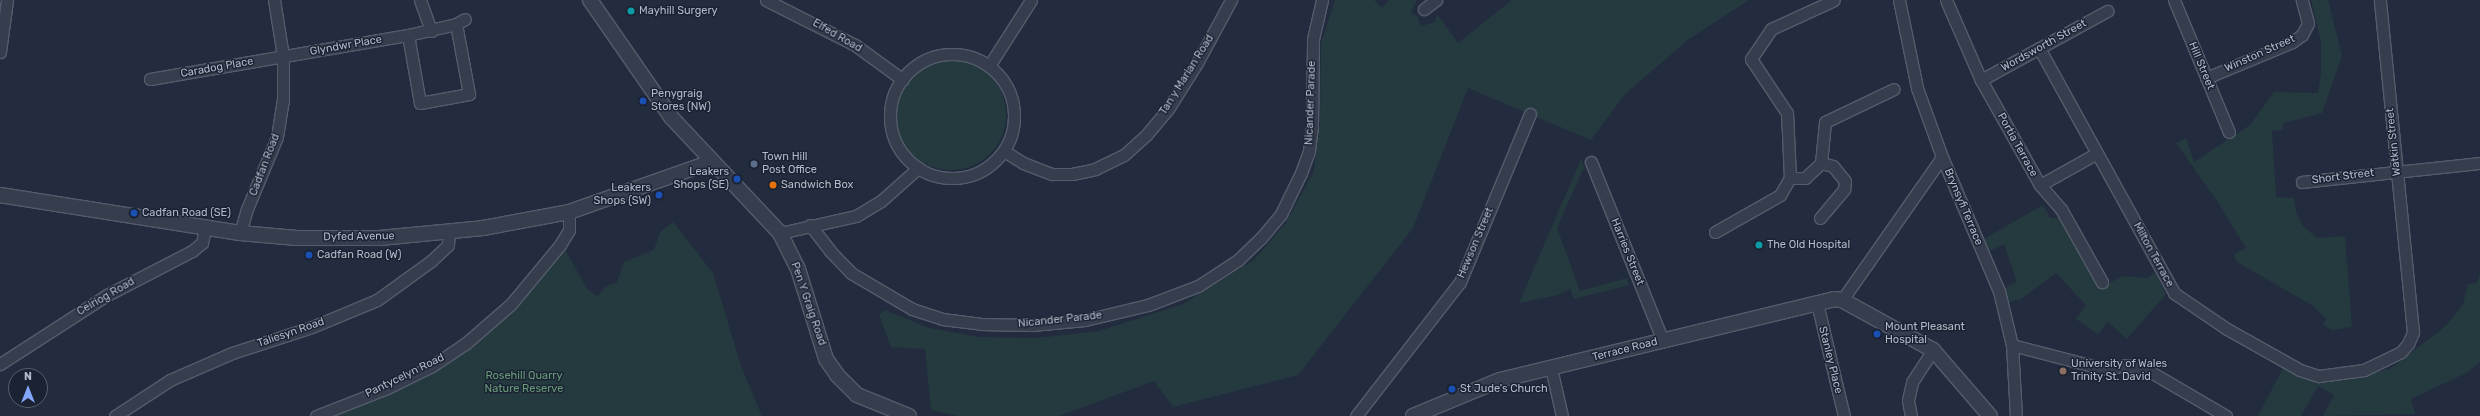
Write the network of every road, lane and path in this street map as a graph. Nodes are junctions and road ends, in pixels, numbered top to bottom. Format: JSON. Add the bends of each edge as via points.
{"nodes":[{"id":1,"x":7,"y":0,"type":"edge"},
{"id":2,"x":274,"y":0,"type":"edge"},
{"id":3,"x":420,"y":0,"type":"edge"},
{"id":4,"x":590,"y":0,"type":"edge"},
{"id":5,"x":766,"y":0,"type":"edge"},
{"id":6,"x":1032,"y":0,"type":"edge"},
{"id":7,"x":1231,"y":0,"type":"edge"},
{"id":8,"x":1322,"y":0,"type":"edge"},
{"id":9,"x":1436,"y":0,"type":"edge"},
{"id":10,"x":1834,"y":0,"type":"edge"},
{"id":11,"x":1899,"y":0,"type":"edge"},
{"id":12,"x":1946,"y":0,"type":"edge"},
{"id":13,"x":2174,"y":0,"type":"edge"},
{"id":14,"x":2302,"y":0,"type":"edge"},
{"id":15,"x":2380,"y":0,"type":"edge"},
{"id":16,"x":1424,"y":9,"type":"dead end"},
{"id":17,"x":2107,"y":11,"type":"dead end"},
{"id":18,"x":431,"y":31,"type":"junction"},
{"id":19,"x":408,"y":35,"type":"junction"},
{"id":20,"x":2039,"y":48,"type":"junction"},
{"id":21,"x":0,"y":52,"type":"edge"},
{"id":22,"x":283,"y":56,"type":"junction"},
{"id":23,"x":989,"y":66,"type":"junction"},
{"id":24,"x":2206,"y":78,"type":"junction"},
{"id":25,"x":150,"y":79,"type":"dead end"},
{"id":26,"x":903,"y":80,"type":"junction"},
{"id":27,"x":1982,"y":80,"type":"junction"},
{"id":28,"x":1894,"y":89,"type":"dead end"},
{"id":29,"x":1530,"y":114,"type":"dead end"},
{"id":30,"x":2229,"y":132,"type":"dead end"},
{"id":31,"x":1004,"y":151,"type":"junction"},
{"id":32,"x":2097,"y":153,"type":"junction"},
{"id":33,"x":1942,"y":157,"type":"junction"},
{"id":34,"x":711,"y":162,"type":"junction"},
{"id":35,"x":1591,"y":162,"type":"dead end"},
{"id":36,"x":1820,"y":163,"type":"junction"},
{"id":37,"x":2480,"y":163,"type":"edge"},
{"id":38,"x":918,"y":168,"type":"junction"},
{"id":39,"x":2397,"y":171,"type":"junction"},
{"id":40,"x":1790,"y":178,"type":"junction"},
{"id":41,"x":2302,"y":182,"type":"dead end"},
{"id":42,"x":2040,"y":185,"type":"junction"},
{"id":43,"x":0,"y":195,"type":"edge"},
{"id":44,"x":569,"y":212,"type":"junction"},
{"id":45,"x":1820,"y":218,"type":"dead end"},
{"id":46,"x":810,"y":225,"type":"junction"},
{"id":47,"x":205,"y":229,"type":"junction"},
{"id":48,"x":449,"y":232,"type":"junction"},
{"id":49,"x":1715,"y":232,"type":"dead end"},
{"id":50,"x":240,"y":233,"type":"junction"},
{"id":51,"x":780,"y":233,"type":"junction"},
{"id":52,"x":2102,"y":282,"type":"dead end"},
{"id":53,"x":1842,"y":300,"type":"junction"},
{"id":54,"x":1817,"y":303,"type":"junction"},
{"id":55,"x":1663,"y":341,"type":"junction"},
{"id":56,"x":2408,"y":344,"type":"joint"},
{"id":57,"x":2012,"y":345,"type":"junction"},
{"id":58,"x":1933,"y":350,"type":"junction"},
{"id":59,"x":0,"y":364,"type":"edge"},
{"id":60,"x":1551,"y":368,"type":"junction"},
{"id":61,"x":115,"y":416,"type":"edge"},
{"id":62,"x":316,"y":416,"type":"edge"},
{"id":63,"x":909,"y":416,"type":"edge"},
{"id":64,"x":1356,"y":416,"type":"edge"},
{"id":65,"x":1413,"y":416,"type":"edge"},
{"id":66,"x":1562,"y":416,"type":"edge"},
{"id":67,"x":1844,"y":416,"type":"edge"},
{"id":68,"x":1911,"y":416,"type":"edge"},
{"id":69,"x":1990,"y":416,"type":"edge"},
{"id":70,"x":2016,"y":416,"type":"edge"},
{"id":71,"x":2226,"y":416,"type":"edge"}],
"edges":[{"from":1,"to":21,"type":"street"},
{"from":2,"to":22,"type":"street","name":"Cadfan Road"},
{"from":3,"to":18,"type":"street"},
{"from":4,"to":34,"type":"street","name":"Pen Y Graig Road","via":[[671,117]]},
{"from":5,"to":26,"type":"street","name":"Elfed Road","via":[[855,45]]},
{"from":6,"to":23,"type":"street"},
{"from":7,"to":31,"type":"street","name":"Tan y Marian Road","via":[[1197,63],[1168,109],[1124,156],[1095,169],[1072,174],[1052,174],[1023,163]]},
{"from":8,"to":46,"type":"street","name":"Nicander Parade","via":[[1313,39],[1312,126],[1309,151],[1301,173],[1281,214],[1261,238],[1238,260],[1198,286],[1148,305],[1085,320],[1032,325],[980,324],[942,319],[891,299],[851,272],[830,252]]},
{"from":9,"to":16,"type":"street"},
{"from":10,"to":40,"type":"street","via":[[1771,29],[1751,59],[1787,112]]},
{"from":11,"to":33,"type":"street","name":"Brynsyfi Terrace","via":[[1917,88]]},
{"from":12,"to":27,"type":"street","name":"Portia Terrace"},
{"from":13,"to":24,"type":"street","name":"Hill Street"},
{"from":14,"to":24,"type":"street","name":"Winston Street","via":[[2308,23],[2302,35],[2292,42]]},
{"from":15,"to":39,"type":"street","name":"Watkin Street"},
{"from":17,"to":20,"type":"street","name":"Wordsworth Street"},
{"from":18,"to":19,"type":"street","name":"Glyndwr Place"},
{"from":18,"to":19,"type":"street","name":"Glyndwr Place","via":[[460,21],[469,94],[420,103]]},
{"from":19,"to":22,"type":"street","name":"Glyndwr Place"},
{"from":20,"to":27,"type":"street","name":"Wordsworth Street"},
{"from":20,"to":32,"type":"street","name":"Milton Terrace"},
{"from":22,"to":25,"type":"street","name":"Caradog Place"},
{"from":22,"to":50,"type":"street","name":"Cadfan Road","via":[[283,100],[277,137],[247,208]]},
{"from":23,"to":26,"type":"street","via":[[967,56],[943,55],[921,63]]},
{"from":23,"to":31,"type":"street","via":[[1003,80],[1012,98],[1012,132]]},
{"from":24,"to":30,"type":"street","name":"Hill Street"},
{"from":26,"to":38,"type":"street","via":[[892,101],[890,124],[900,151]]},
{"from":27,"to":42,"type":"street","name":"Portia Terrace"},
{"from":28,"to":36,"type":"street","via":[[1825,122]]},
{"from":29,"to":64,"type":"street","name":"Hewson Street","via":[[1460,282]]},
{"from":31,"to":38,"type":"street","via":[[979,173],[961,178],[938,177]]},
{"from":32,"to":42,"type":"street"},
{"from":32,"to":56,"type":"street","name":"Milton Terrace","via":[[2174,293],[2227,329],[2300,370],[2319,376],[2364,370],[2392,358]]},
{"from":33,"to":53,"type":"street"},
{"from":33,"to":57,"type":"street","name":"Brynsyfi Terrace","via":[[1999,291]]},
{"from":34,"to":44,"type":"street","name":"Dyfed Avenue"},
{"from":34,"to":51,"type":"street","name":"Pen Y Graig Road"},
{"from":35,"to":55,"type":"street","name":"Harries Street"},
{"from":36,"to":40,"type":"street","via":[[1805,178]]},
{"from":36,"to":45,"type":"street","via":[[1833,166],[1845,181],[1844,189]]},
{"from":37,"to":39,"type":"street","name":"Short Street"},
{"from":38,"to":46,"type":"street","via":[[881,201],[856,216]]},
{"from":39,"to":41,"type":"street","name":"Short Street"},
{"from":39,"to":56,"type":"street","name":"Watkin Street","via":[[2413,332]]},
{"from":40,"to":49,"type":"street","via":[[1780,195]]},
{"from":42,"to":52,"type":"street","name":"Portia Terrace","via":[[2061,209]]},
{"from":43,"to":47,"type":"street","name":"Dyfed Avenue"},
{"from":44,"to":48,"type":"street","name":"Dyfed Avenue"},
{"from":44,"to":62,"type":"street","name":"Pantycelyn Road","via":[[568,230],[560,245],[511,304],[466,344],[432,366],[385,389]]},
{"from":46,"to":51,"type":"street"},
{"from":47,"to":50,"type":"street","name":"Dyfed Avenue"},
{"from":47,"to":59,"type":"street","name":"Ceiriog Road","via":[[202,243],[192,251],[107,295]]},
{"from":48,"to":50,"type":"street","name":"Dyfed Avenue","via":[[372,238],[297,238]]},
{"from":48,"to":61,"type":"street","name":"Taliesyn Road","via":[[448,245],[431,261],[377,300],[312,327],[232,353],[170,380]]},
{"from":51,"to":63,"type":"street","name":"Pen Y Graig Road","via":[[798,269],[826,359],[837,375],[857,395]]},
{"from":53,"to":54,"type":"street","name":"Terrace Road"},
{"from":53,"to":58,"type":"street"},
{"from":54,"to":55,"type":"street","name":"Terrace Road"},
{"from":54,"to":67,"type":"street","name":"Stanley Place"},
{"from":55,"to":60,"type":"street","name":"Terrace Road"},
{"from":57,"to":70,"type":"street","name":"Brynsyfi Terrace"},
{"from":57,"to":71,"type":"street","via":[[2104,369],[2126,365],[2144,368]]},
{"from":58,"to":68,"type":"street","via":[[1912,382],[1908,400]]},
{"from":58,"to":69,"type":"street"},
{"from":60,"to":65,"type":"street","name":"Terrace Road","via":[[1500,380]]},
{"from":60,"to":66,"type":"street"}]}
